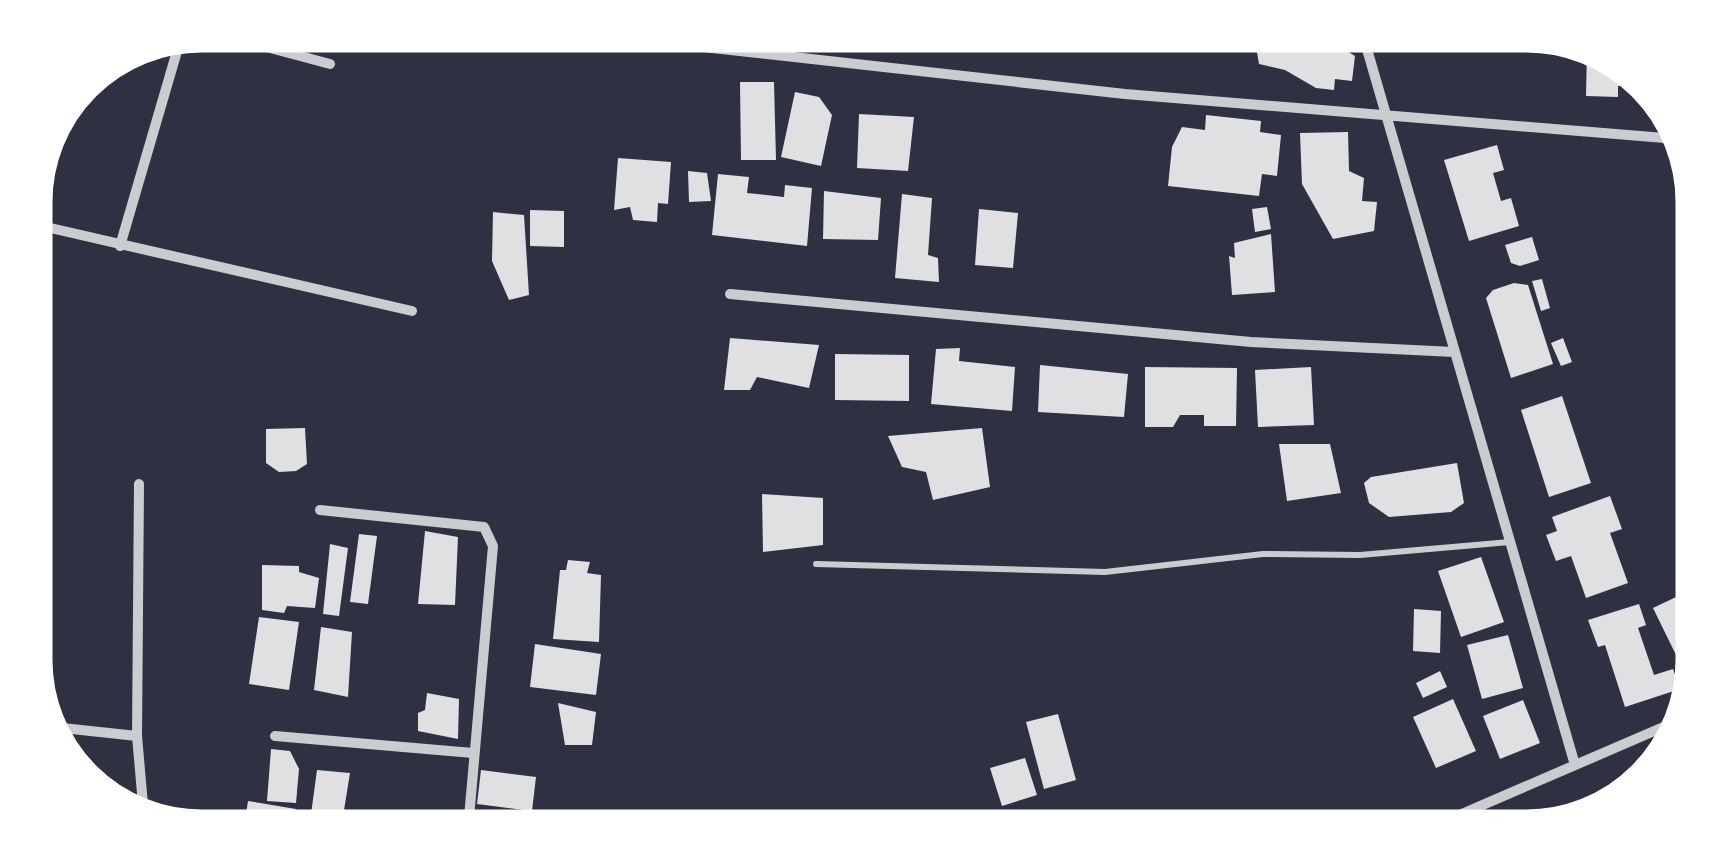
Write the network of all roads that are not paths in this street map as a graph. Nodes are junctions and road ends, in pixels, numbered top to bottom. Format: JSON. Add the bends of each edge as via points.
{"nodes":[{"id":1,"x":283,"y":50,"type":"edge"},
{"id":2,"x":732,"y":50,"type":"edge"},
{"id":3,"x":1368,"y":50,"type":"edge"},
{"id":4,"x":177,"y":53,"type":"edge"},
{"id":5,"x":330,"y":64,"type":"dead end"},
{"id":6,"x":1390,"y":119,"type":"junction"},
{"id":7,"x":1663,"y":138,"type":"edge"},
{"id":8,"x":50,"y":228,"type":"edge"},
{"id":9,"x":120,"y":246,"type":"junction"},
{"id":10,"x":730,"y":294,"type":"dead end"},
{"id":11,"x":412,"y":311,"type":"dead end"},
{"id":12,"x":1454,"y":352,"type":"junction"},
{"id":13,"x":140,"y":484,"type":"dead end"},
{"id":14,"x":320,"y":510,"type":"dead end"},
{"id":15,"x":1510,"y":542,"type":"junction"},
{"id":16,"x":816,"y":564,"type":"dead end"},
{"id":17,"x":67,"y":728,"type":"edge"},
{"id":18,"x":1662,"y":728,"type":"edge"},
{"id":19,"x":137,"y":736,"type":"junction"},
{"id":20,"x":275,"y":736,"type":"dead end"},
{"id":21,"x":473,"y":753,"type":"junction"},
{"id":22,"x":1575,"y":765,"type":"junction"},
{"id":23,"x":143,"y":799,"type":"edge"},
{"id":24,"x":469,"y":812,"type":"edge"},
{"id":25,"x":1466,"y":812,"type":"edge"}],
"edges":[{"from":1,"to":5,"type":"street"},
{"from":2,"to":6,"type":"street"},
{"from":3,"to":6,"type":"street"},
{"from":4,"to":9,"type":"street"},
{"from":6,"to":7,"type":"street"},
{"from":6,"to":12,"type":"street"},
{"from":8,"to":9,"type":"street"},
{"from":9,"to":11,"type":"street"},
{"from":10,"to":12,"type":"street","via":[[1251,342]]},
{"from":12,"to":15,"type":"street"},
{"from":13,"to":19,"type":"street"},
{"from":14,"to":21,"type":"street","via":[[484,527],[493,546]]},
{"from":15,"to":16,"type":"lane","via":[[1360,555],[1262,554],[1105,572]]},
{"from":15,"to":22,"type":"street"},
{"from":17,"to":19,"type":"street"},
{"from":18,"to":22,"type":"street"},
{"from":19,"to":23,"type":"street"},
{"from":20,"to":21,"type":"street"},
{"from":21,"to":24,"type":"street"},
{"from":22,"to":25,"type":"street"}]}
